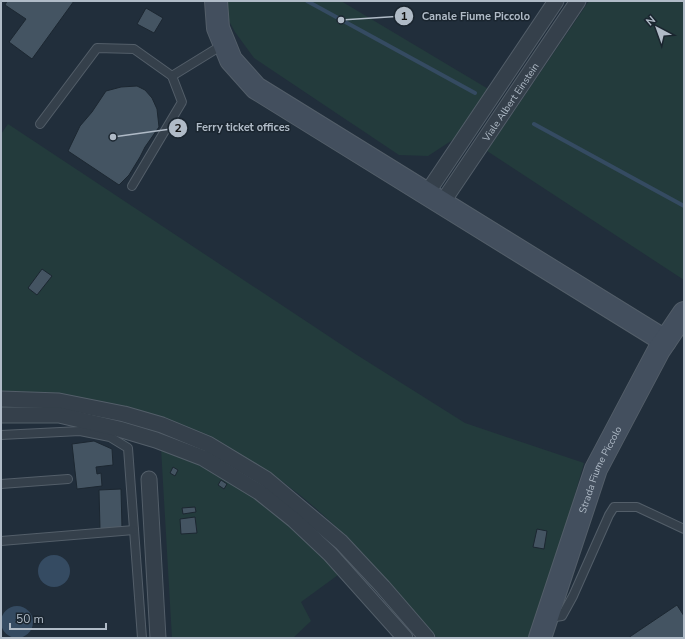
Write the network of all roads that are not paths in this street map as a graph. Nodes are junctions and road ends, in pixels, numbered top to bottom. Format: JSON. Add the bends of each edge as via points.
{"nodes":[{"id":1,"x":216,"y":1,"type":"edge"},
{"id":2,"x":556,"y":1,"type":"edge"},
{"id":3,"x":578,"y":1,"type":"edge"},
{"id":4,"x":224,"y":44,"type":"junction"},
{"id":5,"x":172,"y":76,"type":"junction"},
{"id":6,"x":40,"y":124,"type":"dead end"},
{"id":7,"x":132,"y":186,"type":"dead end"},
{"id":8,"x":434,"y":198,"type":"junction"},
{"id":9,"x":684,"y":313,"type":"edge"},
{"id":10,"x":665,"y":341,"type":"junction"},
{"id":11,"x":1,"y":399,"type":"edge"},
{"id":12,"x":1,"y":415,"type":"edge"},
{"id":13,"x":1,"y":435,"type":"edge"},
{"id":14,"x":68,"y":479,"type":"dead end"},
{"id":15,"x":149,"y":479,"type":"dead end"},
{"id":16,"x":1,"y":484,"type":"edge"},
{"id":17,"x":684,"y":529,"type":"edge"},
{"id":18,"x":134,"y":530,"type":"junction"},
{"id":19,"x":1,"y":541,"type":"edge"},
{"id":20,"x":542,"y":633,"type":"edge"},
{"id":21,"x":142,"y":638,"type":"edge"},
{"id":22,"x":158,"y":638,"type":"edge"},
{"id":23,"x":405,"y":638,"type":"edge"},
{"id":24,"x":427,"y":638,"type":"edge"}],
"edges":[{"from":1,"to":4,"type":"main road","via":[[218,28]]},
{"from":2,"to":8,"type":"street","name":"Viale Albert Einstein"},
{"from":3,"to":8,"type":"street","name":"Viale Albert Einstein"},
{"from":4,"to":5,"type":"lane"},
{"from":4,"to":8,"type":"main road","via":[[231,60],[256,88]]},
{"from":5,"to":6,"type":"lane","via":[[134,49],[97,48]]},
{"from":5,"to":7,"type":"lane","via":[[182,102]]},
{"from":8,"to":10,"type":"main road"},
{"from":9,"to":10,"type":"main road","name":"Strada Fiume Piccolo"},
{"from":10,"to":20,"type":"main road","name":"Strada Fiume Piccolo","via":[[596,469]]},
{"from":11,"to":24,"type":"street","via":[[59,401],[124,414],[162,425],[208,444],[266,478],[336,538]]},
{"from":12,"to":23,"type":"street","via":[[59,415],[119,429],[203,458],[258,492],[294,520],[330,554]]},
{"from":13,"to":18,"type":"lane","via":[[80,431],[110,437],[128,448]]},
{"from":14,"to":16,"type":"lane"},
{"from":15,"to":22,"type":"street"},
{"from":17,"to":20,"type":"lane","via":[[637,507],[614,506],[562,616]]},
{"from":18,"to":19,"type":"lane"},
{"from":18,"to":21,"type":"lane"}]}
